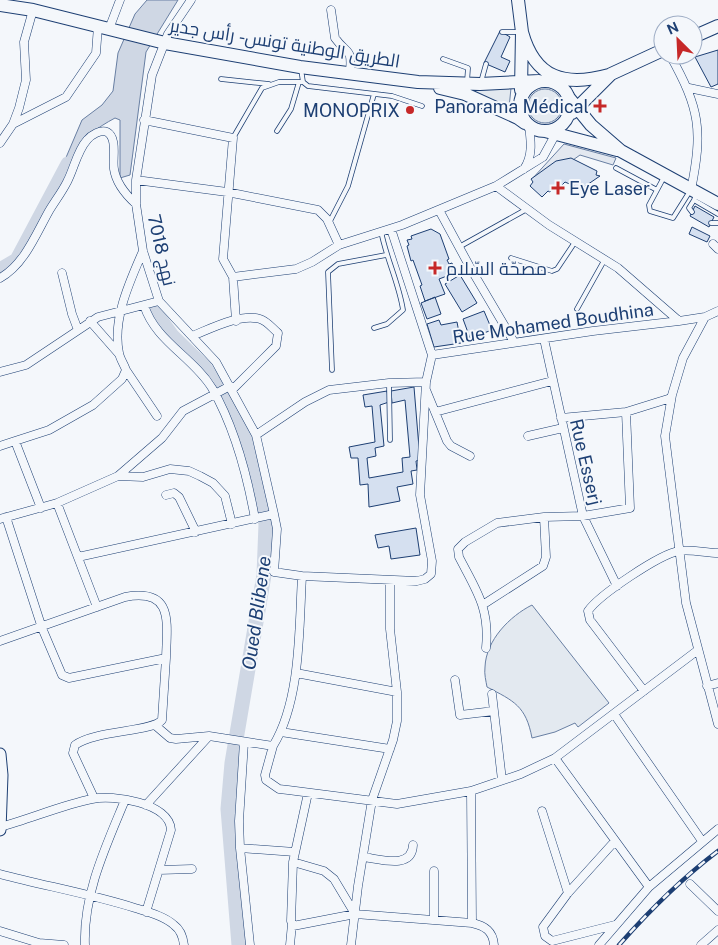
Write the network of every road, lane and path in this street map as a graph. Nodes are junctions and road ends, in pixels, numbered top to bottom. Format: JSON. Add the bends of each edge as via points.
{"nodes":[{"id":1,"x":120,"y":0,"type":"edge"},
{"id":2,"x":191,"y":0,"type":"edge"},
{"id":3,"x":518,"y":0,"type":"edge"},
{"id":4,"x":0,"y":5,"type":"edge"},
{"id":5,"x":33,"y":10,"type":"junction"},
{"id":6,"x":331,"y":10,"type":"dead end"},
{"id":7,"x":718,"y":26,"type":"edge"},
{"id":8,"x":109,"y":29,"type":"junction"},
{"id":9,"x":502,"y":32,"type":"dead end"},
{"id":10,"x":522,"y":32,"type":"junction"},
{"id":11,"x":703,"y":33,"type":"edge"},
{"id":12,"x":160,"y":41,"type":"junction"},
{"id":13,"x":653,"y":55,"type":"edge"},
{"id":14,"x":443,"y":59,"type":"dead end"},
{"id":15,"x":486,"y":64,"type":"dead end"},
{"id":16,"x":676,"y":65,"type":"edge"},
{"id":17,"x":300,"y":67,"type":"junction"},
{"id":18,"x":350,"y":73,"type":"junction"},
{"id":19,"x":611,"y":74,"type":"junction"},
{"id":20,"x":221,"y":79,"type":"dead end"},
{"id":21,"x":539,"y":81,"type":"junction"},
{"id":22,"x":301,"y":82,"type":"junction"},
{"id":23,"x":418,"y":82,"type":"junction"},
{"id":24,"x":521,"y":82,"type":"junction"},
{"id":25,"x":271,"y":84,"type":"junction"},
{"id":26,"x":467,"y":84,"type":"junction"},
{"id":27,"x":480,"y":84,"type":"junction"},
{"id":28,"x":689,"y":88,"type":"junction"},
{"id":29,"x":718,"y":93,"type":"edge"},
{"id":30,"x":374,"y":94,"type":"junction"},
{"id":31,"x":520,"y":100,"type":"junction"},
{"id":32,"x":573,"y":103,"type":"junction"},
{"id":33,"x":422,"y":106,"type":"dead end"},
{"id":34,"x":144,"y":120,"type":"junction"},
{"id":35,"x":13,"y":124,"type":"junction"},
{"id":36,"x":528,"y":125,"type":"junction"},
{"id":37,"x":557,"y":128,"type":"junction"},
{"id":38,"x":277,"y":131,"type":"dead end"},
{"id":39,"x":233,"y":138,"type":"junction"},
{"id":40,"x":0,"y":143,"type":"edge"},
{"id":41,"x":621,"y":150,"type":"junction"},
{"id":42,"x":616,"y":168,"type":"dead end"},
{"id":43,"x":523,"y":171,"type":"junction"},
{"id":44,"x":665,"y":175,"type":"junction"},
{"id":45,"x":136,"y":180,"type":"junction"},
{"id":46,"x":496,"y":186,"type":"junction"},
{"id":47,"x":657,"y":190,"type":"junction"},
{"id":48,"x":227,"y":192,"type":"junction"},
{"id":49,"x":694,"y":194,"type":"junction"},
{"id":50,"x":136,"y":204,"type":"junction"},
{"id":51,"x":718,"y":204,"type":"edge"},
{"id":52,"x":527,"y":209,"type":"junction"},
{"id":53,"x":439,"y":210,"type":"junction"},
{"id":54,"x":692,"y":212,"type":"dead end"},
{"id":55,"x":718,"y":214,"type":"edge"},
{"id":56,"x":329,"y":223,"type":"junction"},
{"id":57,"x":711,"y":223,"type":"dead end"},
{"id":58,"x":718,"y":223,"type":"edge"},
{"id":59,"x":390,"y":229,"type":"junction"},
{"id":60,"x":381,"y":231,"type":"junction"},
{"id":61,"x":575,"y":242,"type":"junction"},
{"id":62,"x":339,"y":245,"type":"junction"},
{"id":63,"x":459,"y":248,"type":"junction"},
{"id":64,"x":143,"y":251,"type":"junction"},
{"id":65,"x":386,"y":255,"type":"junction"},
{"id":66,"x":511,"y":258,"type":"dead end"},
{"id":67,"x":605,"y":259,"type":"junction"},
{"id":68,"x":62,"y":273,"type":"dead end"},
{"id":69,"x":233,"y":277,"type":"junction"},
{"id":70,"x":0,"y":278,"type":"edge"},
{"id":71,"x":159,"y":301,"type":"junction"},
{"id":72,"x":144,"y":305,"type":"junction"},
{"id":73,"x":578,"y":309,"type":"dead end"},
{"id":74,"x":122,"y":311,"type":"junction"},
{"id":75,"x":718,"y":312,"type":"edge"},
{"id":76,"x":705,"y":317,"type":"junction"},
{"id":77,"x":236,"y":320,"type":"junction"},
{"id":78,"x":679,"y":321,"type":"junction"},
{"id":79,"x":90,"y":322,"type":"junction"},
{"id":80,"x":374,"y":328,"type":"dead end"},
{"id":81,"x":78,"y":330,"type":"junction"},
{"id":82,"x":192,"y":336,"type":"junction"},
{"id":83,"x":544,"y":339,"type":"junction"},
{"id":84,"x":514,"y":342,"type":"junction"},
{"id":85,"x":119,"y":354,"type":"junction"},
{"id":86,"x":432,"y":355,"type":"junction"},
{"id":87,"x":126,"y":370,"type":"junction"},
{"id":88,"x":332,"y":370,"type":"dead end"},
{"id":89,"x":0,"y":372,"type":"edge"},
{"id":90,"x":552,"y":381,"type":"junction"},
{"id":91,"x":388,"y":383,"type":"junction"},
{"id":92,"x":425,"y":385,"type":"junction"},
{"id":93,"x":230,"y":387,"type":"junction"},
{"id":94,"x":215,"y":393,"type":"junction"},
{"id":95,"x":671,"y":398,"type":"junction"},
{"id":96,"x":435,"y":412,"type":"junction"},
{"id":97,"x":626,"y":412,"type":"junction"},
{"id":98,"x":157,"y":416,"type":"dead end"},
{"id":99,"x":561,"y":418,"type":"junction"},
{"id":100,"x":563,"y":428,"type":"junction"},
{"id":101,"x":256,"y":435,"type":"junction"},
{"id":102,"x":528,"y":436,"type":"dead end"},
{"id":103,"x":390,"y":440,"type":"dead end"},
{"id":104,"x":15,"y":442,"type":"junction"},
{"id":105,"x":0,"y":446,"type":"edge"},
{"id":106,"x":470,"y":456,"type":"dead end"},
{"id":107,"x":118,"y":476,"type":"junction"},
{"id":108,"x":166,"y":495,"type":"dead end"},
{"id":109,"x":58,"y":503,"type":"junction"},
{"id":110,"x":41,"y":508,"type":"junction"},
{"id":111,"x":273,"y":515,"type":"junction"},
{"id":112,"x":583,"y":516,"type":"junction"},
{"id":113,"x":544,"y":517,"type":"junction"},
{"id":114,"x":3,"y":518,"type":"edge"},
{"id":115,"x":258,"y":519,"type":"junction"},
{"id":116,"x":232,"y":524,"type":"junction"},
{"id":117,"x":196,"y":532,"type":"junction"},
{"id":118,"x":679,"y":551,"type":"junction"},
{"id":119,"x":718,"y":553,"type":"edge"},
{"id":120,"x":78,"y":557,"type":"junction"},
{"id":121,"x":302,"y":576,"type":"junction"},
{"id":122,"x":390,"y":580,"type":"junction"},
{"id":123,"x":617,"y":586,"type":"junction"},
{"id":124,"x":484,"y":604,"type":"junction"},
{"id":125,"x":97,"y":607,"type":"junction"},
{"id":126,"x":42,"y":628,"type":"junction"},
{"id":127,"x":0,"y":641,"type":"edge"},
{"id":128,"x":486,"y":648,"type":"dead end"},
{"id":129,"x":698,"y":650,"type":"junction"},
{"id":130,"x":166,"y":658,"type":"junction"},
{"id":131,"x":296,"y":673,"type":"junction"},
{"id":132,"x":455,"y":680,"type":"dead end"},
{"id":133,"x":718,"y":683,"type":"edge"},
{"id":134,"x":708,"y":686,"type":"junction"},
{"id":135,"x":644,"y":690,"type":"junction"},
{"id":136,"x":397,"y":692,"type":"junction"},
{"id":137,"x":492,"y":694,"type":"dead end"},
{"id":138,"x":494,"y":711,"type":"junction"},
{"id":139,"x":614,"y":714,"type":"junction"},
{"id":140,"x":718,"y":724,"type":"edge"},
{"id":141,"x":156,"y":726,"type":"junction"},
{"id":142,"x":281,"y":732,"type":"junction"},
{"id":143,"x":209,"y":736,"type":"junction"},
{"id":144,"x":242,"y":742,"type":"junction"},
{"id":145,"x":273,"y":746,"type":"junction"},
{"id":146,"x":390,"y":750,"type":"junction"},
{"id":147,"x":0,"y":754,"type":"edge"},
{"id":148,"x":555,"y":758,"type":"junction"},
{"id":149,"x":502,"y":780,"type":"junction"},
{"id":150,"x":471,"y":791,"type":"junction"},
{"id":151,"x":308,"y":793,"type":"junction"},
{"id":152,"x":94,"y":798,"type":"junction"},
{"id":153,"x":125,"y":800,"type":"junction"},
{"id":154,"x":372,"y":800,"type":"junction"},
{"id":155,"x":146,"y":805,"type":"junction"},
{"id":156,"x":542,"y":811,"type":"dead end"},
{"id":157,"x":0,"y":829,"type":"edge"},
{"id":158,"x":718,"y":829,"type":"edge"},
{"id":159,"x":615,"y":841,"type":"junction"},
{"id":160,"x":702,"y":841,"type":"junction"},
{"id":161,"x":413,"y":845,"type":"dead end"},
{"id":162,"x":240,"y":848,"type":"junction"},
{"id":163,"x":295,"y":852,"type":"junction"},
{"id":164,"x":363,"y":857,"type":"junction"},
{"id":165,"x":293,"y":862,"type":"junction"},
{"id":166,"x":192,"y":869,"type":"dead end"},
{"id":167,"x":159,"y":870,"type":"junction"},
{"id":168,"x":434,"y":871,"type":"dead end"},
{"id":169,"x":0,"y":874,"type":"edge"},
{"id":170,"x":690,"y":884,"type":"dead end"},
{"id":171,"x":649,"y":888,"type":"junction"},
{"id":172,"x":568,"y":893,"type":"junction"},
{"id":173,"x":90,"y":894,"type":"junction"},
{"id":174,"x":718,"y":911,"type":"edge"},
{"id":175,"x":146,"y":912,"type":"junction"},
{"id":176,"x":355,"y":914,"type":"junction"},
{"id":177,"x":434,"y":920,"type":"junction"},
{"id":178,"x":472,"y":923,"type":"junction"},
{"id":179,"x":292,"y":924,"type":"junction"},
{"id":180,"x":615,"y":925,"type":"junction"},
{"id":181,"x":718,"y":930,"type":"edge"},
{"id":182,"x":0,"y":931,"type":"edge"},
{"id":183,"x":39,"y":944,"type":"edge"},
{"id":184,"x":64,"y":945,"type":"edge"},
{"id":185,"x":85,"y":945,"type":"edge"},
{"id":186,"x":184,"y":945,"type":"edge"},
{"id":187,"x":250,"y":945,"type":"edge"},
{"id":188,"x":290,"y":945,"type":"edge"},
{"id":189,"x":351,"y":945,"type":"edge"},
{"id":190,"x":494,"y":945,"type":"edge"},
{"id":191,"x":599,"y":945,"type":"edge"},
{"id":192,"x":701,"y":945,"type":"edge"}],
"edges":[{"from":1,"to":8,"type":"street"},
{"from":2,"to":12,"type":"street","name":"نهج 7018"},
{"from":3,"to":10,"type":"main road"},
{"from":4,"to":5,"type":"main road","name":"الطريق الوطنية تونس - رأس جدير"},
{"from":5,"to":8,"type":"main road","name":"الطريق الوطنية تونس - رأس جدير"},
{"from":5,"to":35,"type":"street","via":[[24,42],[26,80]]},
{"from":6,"to":18,"type":"street","via":[[335,38],[351,56]]},
{"from":7,"to":11,"type":"main road"},
{"from":8,"to":12,"type":"main road","name":"الطريق الوطنية تونس - رأس جدير"},
{"from":8,"to":35,"type":"street","via":[[66,97]]},
{"from":9,"to":10,"type":"lane"},
{"from":10,"to":19,"type":"main road","via":[[532,58],[551,74],[579,81]]},
{"from":10,"to":24,"type":"main road"},
{"from":12,"to":17,"type":"main road","name":"الطريق الوطنية تونس - رأس جدير"},
{"from":12,"to":34,"type":"street","name":"نهج 7018"},
{"from":13,"to":19,"type":"main road"},
{"from":14,"to":26,"type":"lane","via":[[468,68]]},
{"from":15,"to":27,"type":"lane"},
{"from":16,"to":28,"type":"street"},
{"from":17,"to":18,"type":"main road","name":"الطريق الوطنية تونس - رأس جدير"},
{"from":17,"to":22,"type":"lane"},
{"from":18,"to":23,"type":"main road","name":"الطريق الوطنية تونس - رأس جدير"},
{"from":19,"to":32,"type":"main road"},
{"from":20,"to":25,"type":"lane"},
{"from":21,"to":24,"type":"main road","name":"الطريق الوطنية تونس - رأس جدير"},
{"from":21,"to":31,"type":"main road","via":[[527,87]]},
{"from":21,"to":32,"type":"main road","via":[[557,83]]},
{"from":22,"to":25,"type":"lane"},
{"from":22,"to":30,"type":"lane","via":[[322,89]]},
{"from":22,"to":38,"type":"lane","via":[[291,109]]},
{"from":23,"to":26,"type":"main road","name":"الطريق الوطنية تونس - رأس جدير"},
{"from":23,"to":36,"type":"main road","name":"الطريق الوطنية تونس - رأس جدير","via":[[465,94]]},
{"from":24,"to":27,"type":"main road","name":"الطريق الوطنية تونس - رأس جدير"},
{"from":24,"to":31,"type":"main road"},
{"from":25,"to":39,"type":"lane","via":[[256,96]]},
{"from":26,"to":27,"type":"main road","name":"الطريق الوطنية تونس - رأس جدير"},
{"from":28,"to":29,"type":"street"},
{"from":28,"to":49,"type":"street","via":[[699,138]]},
{"from":30,"to":33,"type":"lane"},
{"from":30,"to":56,"type":"lane","via":[[348,186]]},
{"from":31,"to":36,"type":"main road","via":[[520,113]]},
{"from":32,"to":37,"type":"main road"},
{"from":32,"to":41,"type":"main road","via":[[591,125]]},
{"from":34,"to":39,"type":"street"},
{"from":34,"to":45,"type":"street","name":"نهج 7018"},
{"from":35,"to":40,"type":"street"},
{"from":36,"to":37,"type":"main road"},
{"from":36,"to":43,"type":"street","via":[[531,150]]},
{"from":37,"to":41,"type":"main road"},
{"from":37,"to":43,"type":"street","via":[[542,157]]},
{"from":39,"to":48,"type":"street"},
{"from":41,"to":44,"type":"main road"},
{"from":42,"to":47,"type":"lane"},
{"from":43,"to":46,"type":"street"},
{"from":44,"to":47,"type":"lane"},
{"from":44,"to":49,"type":"main road"},
{"from":45,"to":48,"type":"street"},
{"from":45,"to":50,"type":"street","name":"نهج 7018"},
{"from":46,"to":52,"type":"street"},
{"from":46,"to":53,"type":"street"},
{"from":47,"to":49,"type":"lane","via":[[649,208],[670,219]]},
{"from":48,"to":56,"type":"street","via":[[318,210],[324,213]]},
{"from":48,"to":69,"type":"street","via":[[223,258]]},
{"from":49,"to":51,"type":"main road"},
{"from":49,"to":54,"type":"lane","via":[[689,208]]},
{"from":49,"to":55,"type":"lane"},
{"from":50,"to":64,"type":"street","name":"نهج 7018"},
{"from":50,"to":70,"type":"street","via":[[117,180],[111,136],[107,132],[93,134],[82,148],[33,242],[10,273]]},
{"from":52,"to":61,"type":"street"},
{"from":52,"to":63,"type":"lane"},
{"from":53,"to":59,"type":"street"},
{"from":53,"to":63,"type":"street"},
{"from":56,"to":62,"type":"street"},
{"from":57,"to":58,"type":"lane"},
{"from":59,"to":60,"type":"street"},
{"from":59,"to":86,"type":"street"},
{"from":60,"to":62,"type":"street"},
{"from":60,"to":65,"type":"lane"},
{"from":61,"to":66,"type":"lane","via":[[552,271]]},
{"from":61,"to":67,"type":"street"},
{"from":62,"to":69,"type":"street","via":[[296,269]]},
{"from":63,"to":84,"type":"street"},
{"from":64,"to":71,"type":"street","name":"نهج 7018"},
{"from":64,"to":74,"type":"street"},
{"from":65,"to":80,"type":"lane","via":[[403,310],[387,324]]},
{"from":65,"to":88,"type":"lane","via":[[338,264],[328,272]]},
{"from":67,"to":73,"type":"lane"},
{"from":67,"to":78,"type":"street"},
{"from":68,"to":81,"type":"street"},
{"from":69,"to":77,"type":"street"},
{"from":71,"to":72,"type":"street"},
{"from":71,"to":82,"type":"street","name":"نهج 7018"},
{"from":72,"to":74,"type":"street"},
{"from":72,"to":94,"type":"street","via":[[163,337],[193,365]]},
{"from":74,"to":79,"type":"street"},
{"from":74,"to":85,"type":"street","via":[[118,330]]},
{"from":75,"to":76,"type":"street","name":"Rue Mohamed Boudhina"},
{"from":76,"to":78,"type":"street","name":"Rue Mohamed Boudhina"},
{"from":76,"to":95,"type":"street","via":[[683,358]]},
{"from":77,"to":82,"type":"street"},
{"from":77,"to":93,"type":"street","via":[[259,318],[278,333],[279,341]]},
{"from":78,"to":83,"type":"street","name":"Rue Mohamed Boudhina"},
{"from":79,"to":81,"type":"street"},
{"from":79,"to":85,"type":"street"},
{"from":81,"to":89,"type":"street","via":[[26,365]]},
{"from":82,"to":93,"type":"street","name":"نهج 7018","via":[[216,362]]},
{"from":83,"to":84,"type":"street","name":"Rue Mohamed Boudhina"},
{"from":83,"to":90,"type":"street","name":"Rue Esserj"},
{"from":84,"to":86,"type":"street","name":"Rue Mohamed Boudhina"},
{"from":85,"to":87,"type":"street"},
{"from":86,"to":92,"type":"street"},
{"from":87,"to":98,"type":"street"},
{"from":87,"to":104,"type":"street","via":[[122,379],[93,405],[50,430]]},
{"from":90,"to":96,"type":"street"},
{"from":90,"to":99,"type":"street","name":"Rue Esserj"},
{"from":91,"to":92,"type":"street"},
{"from":91,"to":101,"type":"street","via":[[329,390],[304,402]]},
{"from":91,"to":103,"type":"lane"},
{"from":92,"to":96,"type":"street"},
{"from":92,"to":122,"type":"street","via":[[416,495],[432,560],[430,574],[417,581]]},
{"from":93,"to":94,"type":"street"},
{"from":93,"to":101,"type":"street","name":"نهج 7018"},
{"from":94,"to":107,"type":"street","via":[[183,411],[162,438]]},
{"from":94,"to":115,"type":"street","via":[[231,428]]},
{"from":95,"to":97,"type":"street"},
{"from":95,"to":118,"type":"street","via":[[665,436]]},
{"from":96,"to":106,"type":"street","via":[[451,446]]},
{"from":97,"to":99,"type":"street"},
{"from":97,"to":112,"type":"street","via":[[630,508]]},
{"from":99,"to":100,"type":"street","name":"Rue Esserj"},
{"from":100,"to":102,"type":"street"},
{"from":100,"to":112,"type":"street","name":"Rue Esserj"},
{"from":101,"to":111,"type":"street","name":"نهج 7018"},
{"from":104,"to":105,"type":"street"},
{"from":104,"to":110,"type":"street"},
{"from":107,"to":109,"type":"street"},
{"from":107,"to":116,"type":"street","via":[[143,477],[170,469],[189,471],[213,483],[225,496]]},
{"from":108,"to":117,"type":"street","via":[[174,493],[179,496]]},
{"from":109,"to":110,"type":"street"},
{"from":109,"to":120,"type":"street"},
{"from":110,"to":114,"type":"street"},
{"from":111,"to":115,"type":"street"},
{"from":111,"to":121,"type":"street","name":"نهج 7018","via":[[277,529],[274,572]]},
{"from":112,"to":113,"type":"street"},
{"from":112,"to":123,"type":"street","name":"Rue Esserj"},
{"from":113,"to":124,"type":"street","via":[[546,556],[543,566]]},
{"from":113,"to":124,"type":"street","via":[[497,523],[460,546],[459,557]]},
{"from":114,"to":126,"type":"street"},
{"from":115,"to":116,"type":"street"},
{"from":116,"to":117,"type":"street"},
{"from":117,"to":120,"type":"street"},
{"from":118,"to":119,"type":"street"},
{"from":118,"to":123,"type":"street"},
{"from":118,"to":129,"type":"street","via":[[686,604]]},
{"from":120,"to":125,"type":"street"},
{"from":121,"to":122,"type":"street"},
{"from":121,"to":131,"type":"street"},
{"from":122,"to":136,"type":"street","via":[[390,630]]},
{"from":123,"to":135,"type":"street","via":[[588,611],[590,620]]},
{"from":124,"to":128,"type":"street","via":[[488,628]]},
{"from":125,"to":126,"type":"street"},
{"from":125,"to":130,"type":"street","via":[[135,595],[158,600],[167,618]]},
{"from":126,"to":127,"type":"street"},
{"from":126,"to":130,"type":"street","via":[[57,667],[65,678]]},
{"from":129,"to":134,"type":"street"},
{"from":129,"to":135,"type":"street"},
{"from":130,"to":141,"type":"street","via":[[162,720]]},
{"from":131,"to":136,"type":"street"},
{"from":131,"to":142,"type":"street"},
{"from":132,"to":138,"type":"street","via":[[460,715]]},
{"from":133,"to":134,"type":"street"},
{"from":134,"to":140,"type":"street"},
{"from":135,"to":139,"type":"street"},
{"from":136,"to":146,"type":"street","via":[[397,721]]},
{"from":137,"to":138,"type":"street"},
{"from":138,"to":149,"type":"street"},
{"from":139,"to":148,"type":"street"},
{"from":139,"to":160,"type":"street"},
{"from":141,"to":143,"type":"street","via":[[170,738]]},
{"from":141,"to":152,"type":"street","via":[[110,732],[75,745],[73,753]]},
{"from":142,"to":145,"type":"street"},
{"from":142,"to":146,"type":"street"},
{"from":143,"to":144,"type":"street"},
{"from":143,"to":155,"type":"street"},
{"from":144,"to":145,"type":"street"},
{"from":144,"to":162,"type":"street"},
{"from":145,"to":151,"type":"street","via":[[266,780],[279,788]]},
{"from":146,"to":154,"type":"street"},
{"from":147,"to":157,"type":"main road"},
{"from":148,"to":149,"type":"street"},
{"from":148,"to":159,"type":"street"},
{"from":149,"to":150,"type":"street"},
{"from":150,"to":154,"type":"street","via":[[397,804]]},
{"from":150,"to":178,"type":"street"},
{"from":151,"to":154,"type":"street"},
{"from":151,"to":163,"type":"street"},
{"from":152,"to":153,"type":"street"},
{"from":152,"to":157,"type":"street"},
{"from":153,"to":155,"type":"street"},
{"from":153,"to":173,"type":"street"},
{"from":154,"to":164,"type":"street"},
{"from":155,"to":167,"type":"street","via":[[164,814],[171,824]]},
{"from":156,"to":172,"type":"street"},
{"from":158,"to":160,"type":"street"},
{"from":159,"to":171,"type":"street"},
{"from":159,"to":172,"type":"street"},
{"from":160,"to":171,"type":"street"},
{"from":161,"to":164,"type":"street","via":[[409,859]]},
{"from":162,"to":163,"type":"street"},
{"from":162,"to":187,"type":"street"},
{"from":163,"to":165,"type":"street"},
{"from":164,"to":176,"type":"street"},
{"from":165,"to":176,"type":"street","via":[[324,871],[334,878]]},
{"from":165,"to":179,"type":"street"},
{"from":166,"to":167,"type":"street"},
{"from":167,"to":175,"type":"street"},
{"from":168,"to":177,"type":"street"},
{"from":169,"to":173,"type":"street"},
{"from":170,"to":174,"type":"street"},
{"from":171,"to":180,"type":"street"},
{"from":172,"to":180,"type":"street","via":[[542,927],[552,941]]},
{"from":173,"to":175,"type":"street"},
{"from":173,"to":185,"type":"street","via":[[84,922]]},
{"from":175,"to":186,"type":"street","via":[[176,926]]},
{"from":176,"to":177,"type":"street"},
{"from":176,"to":179,"type":"street","via":[[296,926]]},
{"from":176,"to":189,"type":"street"},
{"from":177,"to":178,"type":"street"},
{"from":178,"to":190,"type":"street","via":[[489,930]]},
{"from":179,"to":188,"type":"street"},
{"from":180,"to":191,"type":"street"},
{"from":181,"to":192,"type":"street"},
{"from":182,"to":183,"type":"street"},
{"from":183,"to":184,"type":"street"}]}
